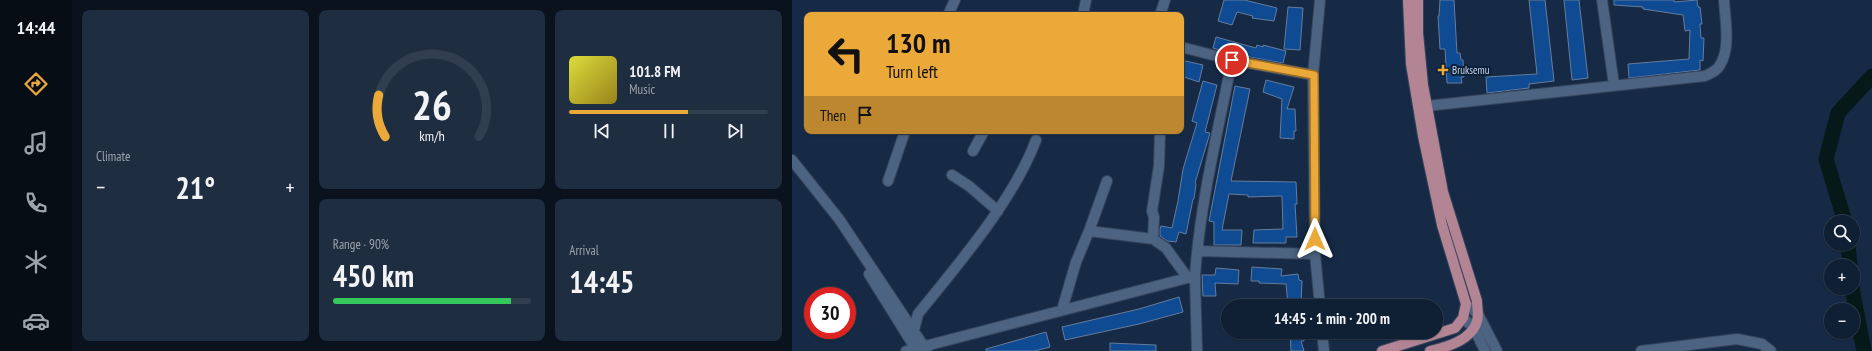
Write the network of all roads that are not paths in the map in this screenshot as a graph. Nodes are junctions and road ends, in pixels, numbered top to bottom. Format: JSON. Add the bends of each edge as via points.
{"nodes":[{"id":1,"x":955,"y":0,"type":"edge"},
{"id":2,"x":1086,"y":0,"type":"edge"},
{"id":3,"x":1165,"y":0,"type":"edge"},
{"id":4,"x":1320,"y":0,"type":"edge"},
{"id":5,"x":1408,"y":0,"type":"edge"},
{"id":6,"x":1418,"y":0,"type":"edge"},
{"id":7,"x":1602,"y":0,"type":"edge"},
{"id":8,"x":1724,"y":0,"type":"edge"},
{"id":9,"x":949,"y":12,"type":"edge"},
{"id":10,"x":1084,"y":12,"type":"edge"},
{"id":11,"x":1161,"y":12,"type":"edge"},
{"id":12,"x":1184,"y":48,"type":"edge"},
{"id":13,"x":1232,"y":60,"type":"junction"},
{"id":14,"x":1314,"y":75,"type":"junction"},
{"id":15,"x":1614,"y":85,"type":"junction"},
{"id":16,"x":1427,"y":106,"type":"junction"},
{"id":17,"x":904,"y":134,"type":"edge"},
{"id":18,"x":982,"y":134,"type":"edge"},
{"id":19,"x":1160,"y":134,"type":"edge"},
{"id":20,"x":1036,"y":140,"type":"dead end"},
{"id":21,"x":973,"y":151,"type":"dead end"},
{"id":22,"x":792,"y":160,"type":"edge"},
{"id":23,"x":792,"y":170,"type":"edge"},
{"id":24,"x":952,"y":175,"type":"dead end"},
{"id":25,"x":888,"y":181,"type":"dead end"},
{"id":26,"x":1107,"y":181,"type":"dead end"},
{"id":27,"x":998,"y":211,"type":"junction"},
{"id":28,"x":1089,"y":231,"type":"junction"},
{"id":29,"x":1153,"y":239,"type":"junction"},
{"id":30,"x":1197,"y":251,"type":"junction"},
{"id":31,"x":1315,"y":254,"type":"junction"},
{"id":32,"x":1191,"y":277,"type":"junction"},
{"id":33,"x":1319,"y":299,"type":"edge"},
{"id":34,"x":1466,"y":304,"type":"junction"},
{"id":35,"x":1062,"y":310,"type":"junction"},
{"id":36,"x":1478,"y":314,"type":"junction"},
{"id":37,"x":1464,"y":318,"type":"junction"},
{"id":38,"x":1474,"y":328,"type":"junction"},
{"id":39,"x":914,"y":330,"type":"junction"},
{"id":40,"x":1323,"y":339,"type":"edge"},
{"id":41,"x":918,"y":349,"type":"edge"},
{"id":42,"x":1198,"y":351,"type":"edge"},
{"id":43,"x":1324,"y":351,"type":"edge"},
{"id":44,"x":1382,"y":351,"type":"edge"},
{"id":45,"x":1430,"y":351,"type":"edge"},
{"id":46,"x":1485,"y":351,"type":"edge"},
{"id":47,"x":1497,"y":351,"type":"edge"},
{"id":48,"x":1644,"y":351,"type":"edge"},
{"id":49,"x":1771,"y":351,"type":"edge"}],
"edges":[{"from":1,"to":9,"type":"street"},
{"from":2,"to":10,"type":"street"},
{"from":3,"to":11,"type":"street"},
{"from":4,"to":14,"type":"street"},
{"from":5,"to":34,"type":"main road","via":[[1411,64],[1423,136],[1442,226]]},
{"from":6,"to":16,"type":"main road","via":[[1420,56]]},
{"from":7,"to":15,"type":"street"},
{"from":8,"to":15,"type":"street","via":[[1726,46],[1720,66],[1714,72],[1705,76]]},
{"from":12,"to":13,"type":"street"},
{"from":13,"to":14,"type":"street"},
{"from":13,"to":30,"type":"street"},
{"from":14,"to":31,"type":"street"},
{"from":15,"to":16,"type":"street"},
{"from":16,"to":36,"type":"main road","via":[[1443,192],[1477,301]]},
{"from":17,"to":25,"type":"street"},
{"from":18,"to":21,"type":"street"},
{"from":19,"to":29,"type":"street","via":[[1159,166],[1152,211]]},
{"from":20,"to":27,"type":"street","via":[[1028,161]]},
{"from":22,"to":39,"type":"street","via":[[839,219]]},
{"from":23,"to":41,"type":"street","via":[[823,206],[848,241]]},
{"from":24,"to":27,"type":"street"},
{"from":26,"to":28,"type":"street"},
{"from":27,"to":39,"type":"street","via":[[918,314]]},
{"from":28,"to":29,"type":"street"},
{"from":28,"to":35,"type":"street","via":[[1076,262]]},
{"from":29,"to":32,"type":"street","via":[[1166,248]]},
{"from":30,"to":31,"type":"street"},
{"from":30,"to":32,"type":"street"},
{"from":31,"to":33,"type":"street"},
{"from":32,"to":35,"type":"street"},
{"from":32,"to":42,"type":"street"},
{"from":34,"to":36,"type":"street"},
{"from":34,"to":37,"type":"main road"},
{"from":35,"to":41,"type":"street"},
{"from":36,"to":38,"type":"main road"},
{"from":36,"to":47,"type":"street"},
{"from":37,"to":38,"type":"street"},
{"from":37,"to":44,"type":"main road","via":[[1455,328],[1444,333]]},
{"from":38,"to":45,"type":"main road","via":[[1456,343]]},
{"from":38,"to":46,"type":"street"},
{"from":39,"to":41,"type":"street"},
{"from":40,"to":43,"type":"street"},
{"from":48,"to":49,"type":"street","via":[[1737,339],[1762,344]]}]}
